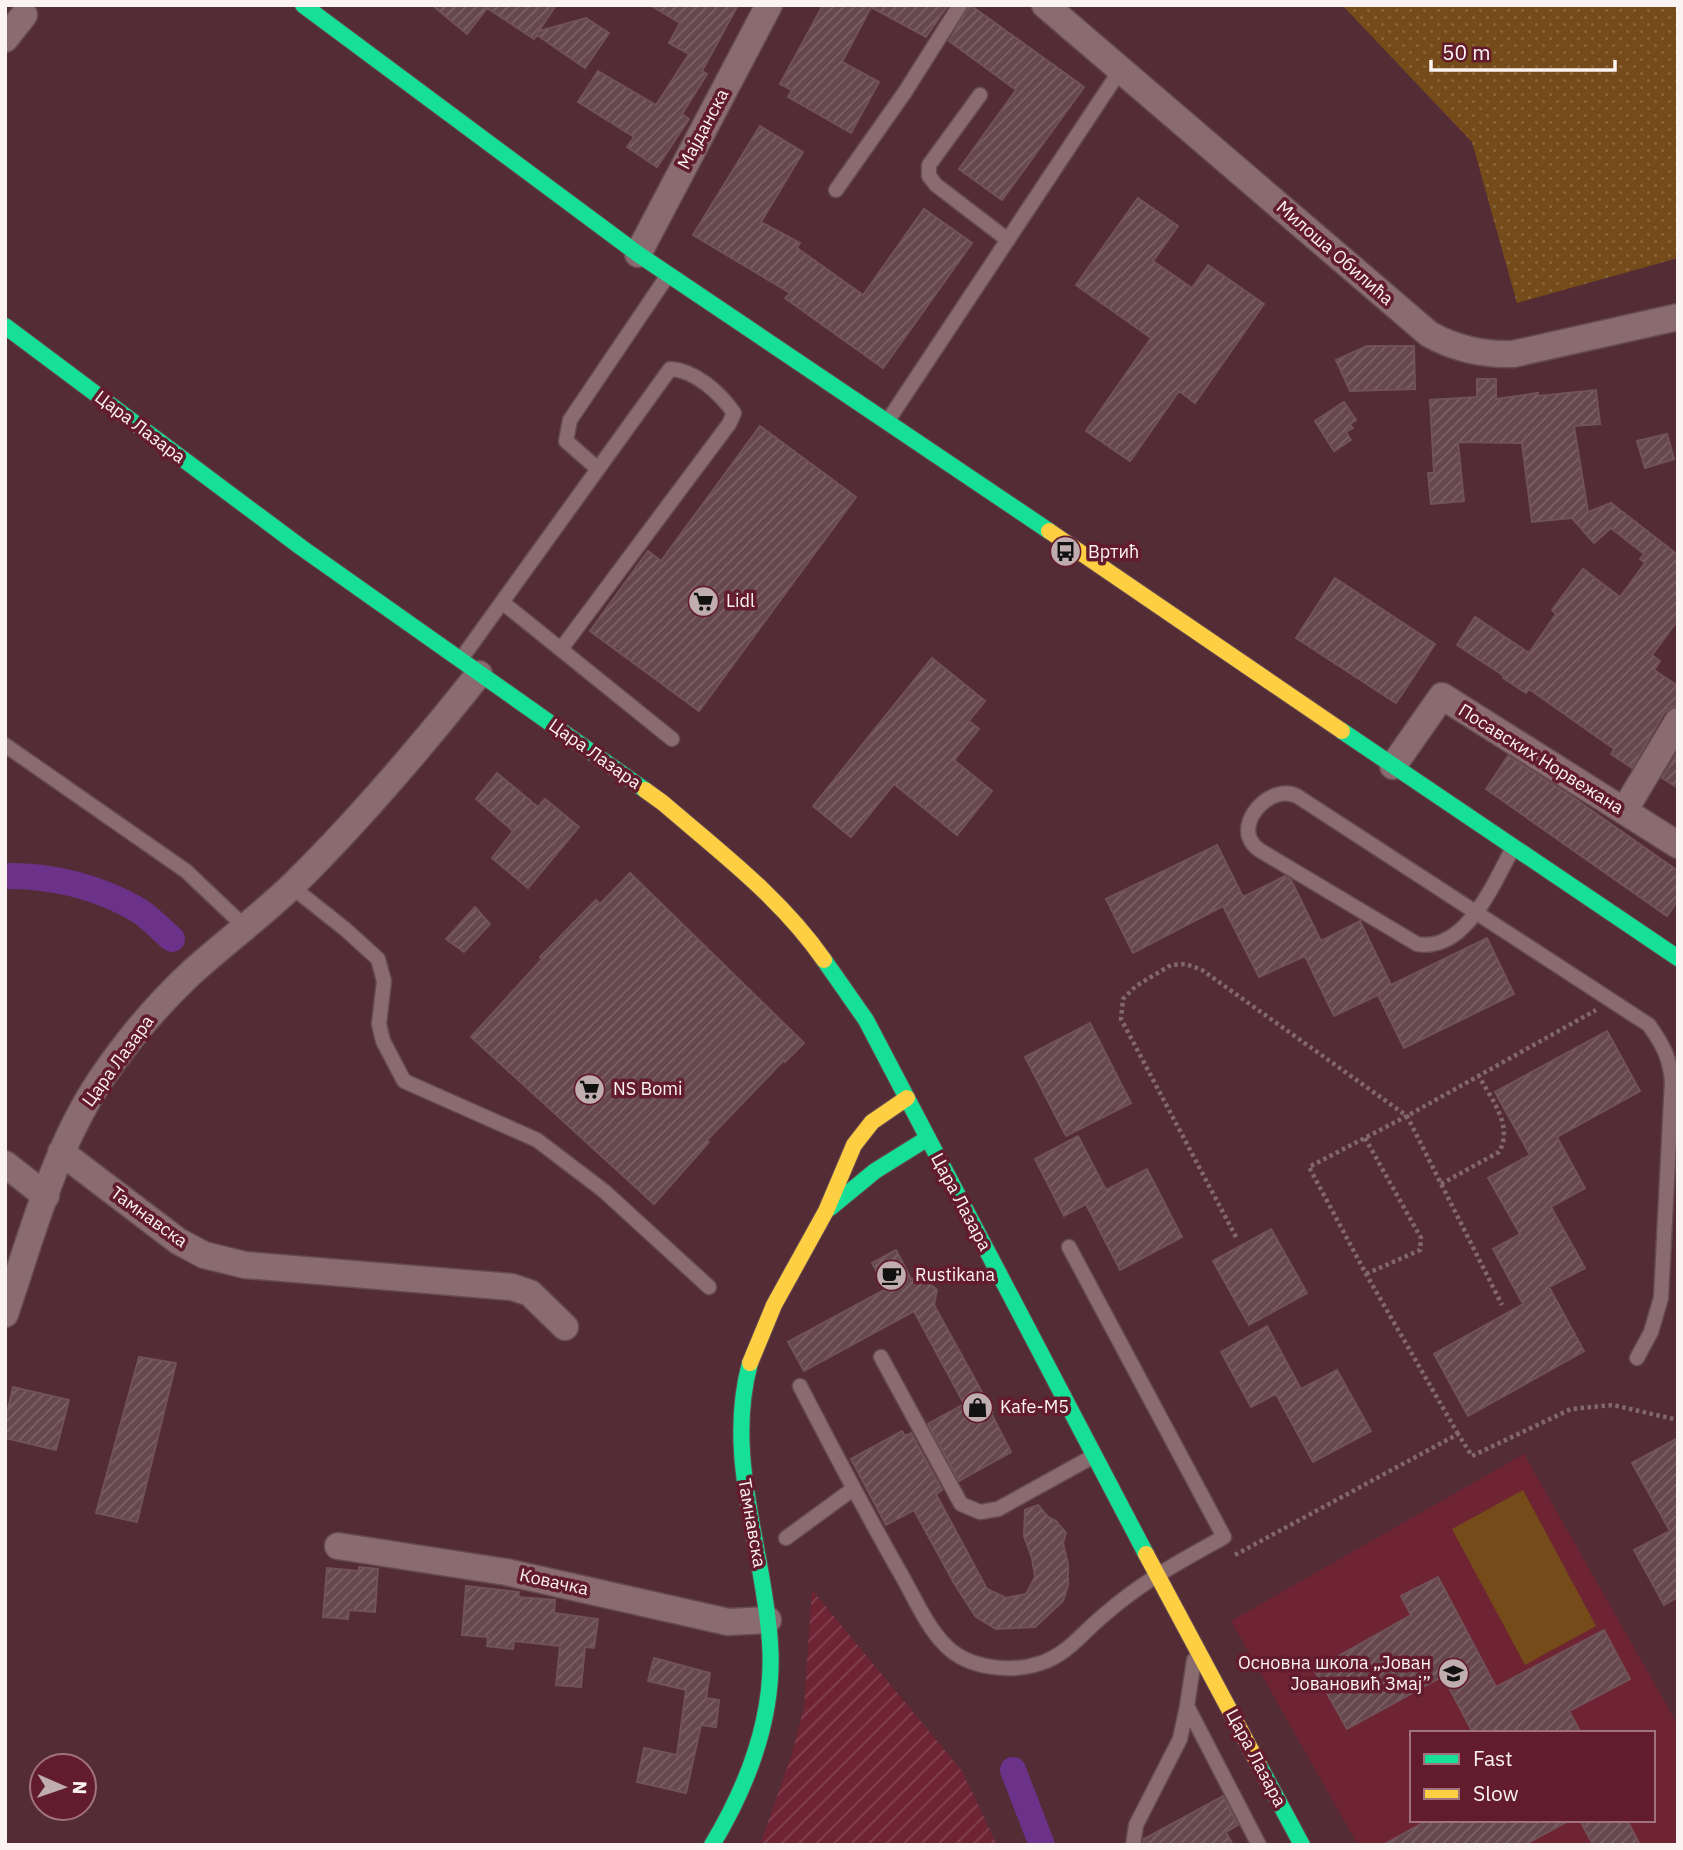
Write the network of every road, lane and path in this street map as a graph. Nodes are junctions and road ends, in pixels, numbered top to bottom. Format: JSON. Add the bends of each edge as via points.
{"nodes":[{"id":1,"x":303,"y":5,"type":"edge"},
{"id":2,"x":769,"y":5,"type":"edge"},
{"id":3,"x":960,"y":5,"type":"edge"},
{"id":4,"x":1045,"y":5,"type":"edge"},
{"id":5,"x":24,"y":15,"type":"dead end"},
{"id":6,"x":5,"y":39,"type":"edge"},
{"id":7,"x":1121,"y":69,"type":"junction"},
{"id":8,"x":980,"y":95,"type":"dead end"},
{"id":9,"x":836,"y":190,"type":"dead end"},
{"id":10,"x":1008,"y":240,"type":"junction"},
{"id":11,"x":638,"y":254,"type":"junction"},
{"id":12,"x":669,"y":274,"type":"junction"},
{"id":13,"x":1678,"y":317,"type":"edge"},
{"id":14,"x":5,"y":326,"type":"edge"},
{"id":15,"x":888,"y":420,"type":"junction"},
{"id":16,"x":598,"y":469,"type":"junction"},
{"id":17,"x":502,"y":602,"type":"junction"},
{"id":18,"x":561,"y":649,"type":"junction"},
{"id":19,"x":470,"y":667,"type":"junction"},
{"id":20,"x":1678,"y":721,"type":"edge"},
{"id":21,"x":672,"y":739,"type":"dead end"},
{"id":22,"x":5,"y":745,"type":"edge"},
{"id":23,"x":1393,"y":766,"type":"junction"},
{"id":24,"x":1624,"y":811,"type":"junction"},
{"id":25,"x":1678,"y":845,"type":"edge"},
{"id":26,"x":1514,"y":847,"type":"junction"},
{"id":27,"x":292,"y":887,"type":"junction"},
{"id":28,"x":1476,"y":912,"type":"junction"},
{"id":29,"x":245,"y":927,"type":"junction"},
{"id":30,"x":1678,"y":958,"type":"edge"},
{"id":31,"x":1612,"y":1001,"type":"junction"},
{"id":32,"x":1674,"y":1072,"type":"edge"},
{"id":33,"x":1479,"y":1076,"type":"junction"},
{"id":34,"x":907,"y":1098,"type":"junction"},
{"id":35,"x":1407,"y":1116,"type":"junction"},
{"id":36,"x":928,"y":1138,"type":"junction"},
{"id":37,"x":1365,"y":1138,"type":"junction"},
{"id":38,"x":61,"y":1152,"type":"junction"},
{"id":39,"x":5,"y":1164,"type":"edge"},
{"id":40,"x":1441,"y":1184,"type":"junction"},
{"id":41,"x":46,"y":1196,"type":"junction"},
{"id":42,"x":827,"y":1210,"type":"junction"},
{"id":43,"x":1236,"y":1237,"type":"dead end"},
{"id":44,"x":1069,"y":1247,"type":"dead end"},
{"id":45,"x":1366,"y":1274,"type":"junction"},
{"id":46,"x":709,"y":1287,"type":"dead end"},
{"id":47,"x":1502,"y":1305,"type":"dead end"},
{"id":48,"x":5,"y":1314,"type":"edge"},
{"id":49,"x":565,"y":1327,"type":"dead end"},
{"id":50,"x":881,"y":1357,"type":"dead end"},
{"id":51,"x":1637,"y":1358,"type":"dead end"},
{"id":52,"x":800,"y":1386,"type":"dead end"},
{"id":53,"x":1678,"y":1420,"type":"edge"},
{"id":54,"x":1458,"y":1434,"type":"junction"},
{"id":55,"x":1093,"y":1456,"type":"junction"},
{"id":56,"x":853,"y":1489,"type":"junction"},
{"id":57,"x":1224,"y":1537,"type":"junction"},
{"id":58,"x":786,"y":1538,"type":"dead end"},
{"id":59,"x":338,"y":1546,"type":"dead end"},
{"id":60,"x":1157,"y":1574,"type":"junction"},
{"id":61,"x":768,"y":1620,"type":"junction"},
{"id":62,"x":1196,"y":1645,"type":"junction"},
{"id":63,"x":1187,"y":1706,"type":"junction"},
{"id":64,"x":712,"y":1845,"type":"edge"},
{"id":65,"x":1133,"y":1845,"type":"edge"},
{"id":66,"x":1259,"y":1845,"type":"edge"},
{"id":67,"x":1302,"y":1845,"type":"edge"}],
"edges":[{"from":1,"to":11,"type":"street"},
{"from":2,"to":11,"type":"street","name":"Мајданска"},
{"from":3,"to":9,"type":"lane"},
{"from":4,"to":7,"type":"street","name":"Милоша Обилића"},
{"from":5,"to":6,"type":"street"},
{"from":7,"to":10,"type":"lane"},
{"from":7,"to":13,"type":"street","name":"Милоша Обилића","via":[[1429,334],[1449,345],[1491,355],[1513,354]]},
{"from":8,"to":10,"type":"lane","via":[[929,165],[929,176]]},
{"from":10,"to":15,"type":"lane"},
{"from":11,"to":12,"type":"street"},
{"from":12,"to":15,"type":"street"},
{"from":12,"to":16,"type":"lane","via":[[570,420],[566,440]]},
{"from":14,"to":19,"type":"street","name":"Цара Лазара"},
{"from":15,"to":23,"type":"street"},
{"from":16,"to":17,"type":"lane"},
{"from":16,"to":18,"type":"lane","via":[[670,369],[690,373],[734,413]]},
{"from":17,"to":18,"type":"lane"},
{"from":17,"to":19,"type":"lane"},
{"from":18,"to":21,"type":"lane"},
{"from":19,"to":27,"type":"street","name":"Цара Лазара","via":[[422,746]]},
{"from":19,"to":34,"type":"street","name":"Цара Лазара","via":[[663,803],[775,901],[839,979]]},
{"from":20,"to":24,"type":"street"},
{"from":22,"to":29,"type":"lane","via":[[186,871]]},
{"from":23,"to":24,"type":"street","name":"Посавских Норвежана","via":[[1442,696]]},
{"from":23,"to":26,"type":"street"},
{"from":24,"to":25,"type":"street","name":"Посавских Норвежана"},
{"from":26,"to":28,"type":"lane"},
{"from":26,"to":30,"type":"street"},
{"from":27,"to":29,"type":"street","name":"Цара Лазара"},
{"from":27,"to":46,"type":"lane","via":[[378,959],[384,981],[379,1024],[404,1081],[537,1140],[604,1191]]},
{"from":28,"to":28,"type":"lane","via":[[1452,936],[1418,944],[1261,851],[1252,844],[1249,827],[1268,797],[1289,792]]},
{"from":28,"to":31,"type":"lane"},
{"from":29,"to":38,"type":"street","name":"Цара Лазара","via":[[188,976],[140,1027],[101,1079]]},
{"from":31,"to":32,"type":"lane","via":[[1648,1026],[1665,1048]]},
{"from":31,"to":33,"type":"path"},
{"from":32,"to":51,"type":"lane","via":[[1661,1298]]},
{"from":33,"to":35,"type":"path"},
{"from":33,"to":40,"type":"path","via":[[1504,1125],[1503,1145],[1499,1152]]},
{"from":34,"to":36,"type":"street","name":"Цара Лазара"},
{"from":34,"to":42,"type":"street","via":[[876,1118],[857,1140]]},
{"from":35,"to":37,"type":"path"},
{"from":35,"to":40,"type":"path"},
{"from":35,"to":43,"type":"path","via":[[1194,966],[1171,965],[1136,986],[1123,999],[1121,1019]]},
{"from":36,"to":42,"type":"street","via":[[875,1171]]},
{"from":36,"to":55,"type":"street","name":"Цара Лазара"},
{"from":37,"to":45,"type":"path","via":[[1309,1167]]},
{"from":37,"to":45,"type":"path","via":[[1422,1246]]},
{"from":38,"to":41,"type":"street","name":"Цара Лазара"},
{"from":38,"to":49,"type":"street","name":"Тамнавска","via":[[178,1241],[204,1255],[245,1265],[512,1287],[530,1293]]},
{"from":39,"to":41,"type":"street"},
{"from":40,"to":47,"type":"path"},
{"from":41,"to":48,"type":"street","name":"Цара Лазара"},
{"from":42,"to":61,"type":"street","name":"Тамнавска","via":[[760,1332],[741,1406],[739,1445],[746,1503]]},
{"from":44,"to":57,"type":"lane"},
{"from":45,"to":54,"type":"path"},
{"from":50,"to":55,"type":"lane","via":[[961,1504],[980,1512],[998,1509]]},
{"from":52,"to":56,"type":"lane"},
{"from":53,"to":54,"type":"path","via":[[1613,1405],[1571,1409],[1472,1456]]},
{"from":54,"to":57,"type":"path","via":[[1234,1555]]},
{"from":55,"to":60,"type":"street","name":"Цара Лазара"},
{"from":56,"to":58,"type":"lane"},
{"from":56,"to":60,"type":"lane","via":[[933,1630],[947,1647],[979,1664],[1017,1669],[1062,1653]]},
{"from":57,"to":60,"type":"lane"},
{"from":59,"to":61,"type":"street","name":"Ковачка","via":[[506,1572],[728,1622]]},
{"from":60,"to":62,"type":"street","name":"Цара Лазара"},
{"from":61,"to":64,"type":"street","name":"Тамнавска","via":[[771,1661],[759,1740],[740,1792]]},
{"from":62,"to":63,"type":"lane"},
{"from":62,"to":67,"type":"street","name":"Цара Лазара"},
{"from":63,"to":65,"type":"lane","via":[[1180,1739],[1136,1825]]},
{"from":63,"to":66,"type":"lane"}]}
